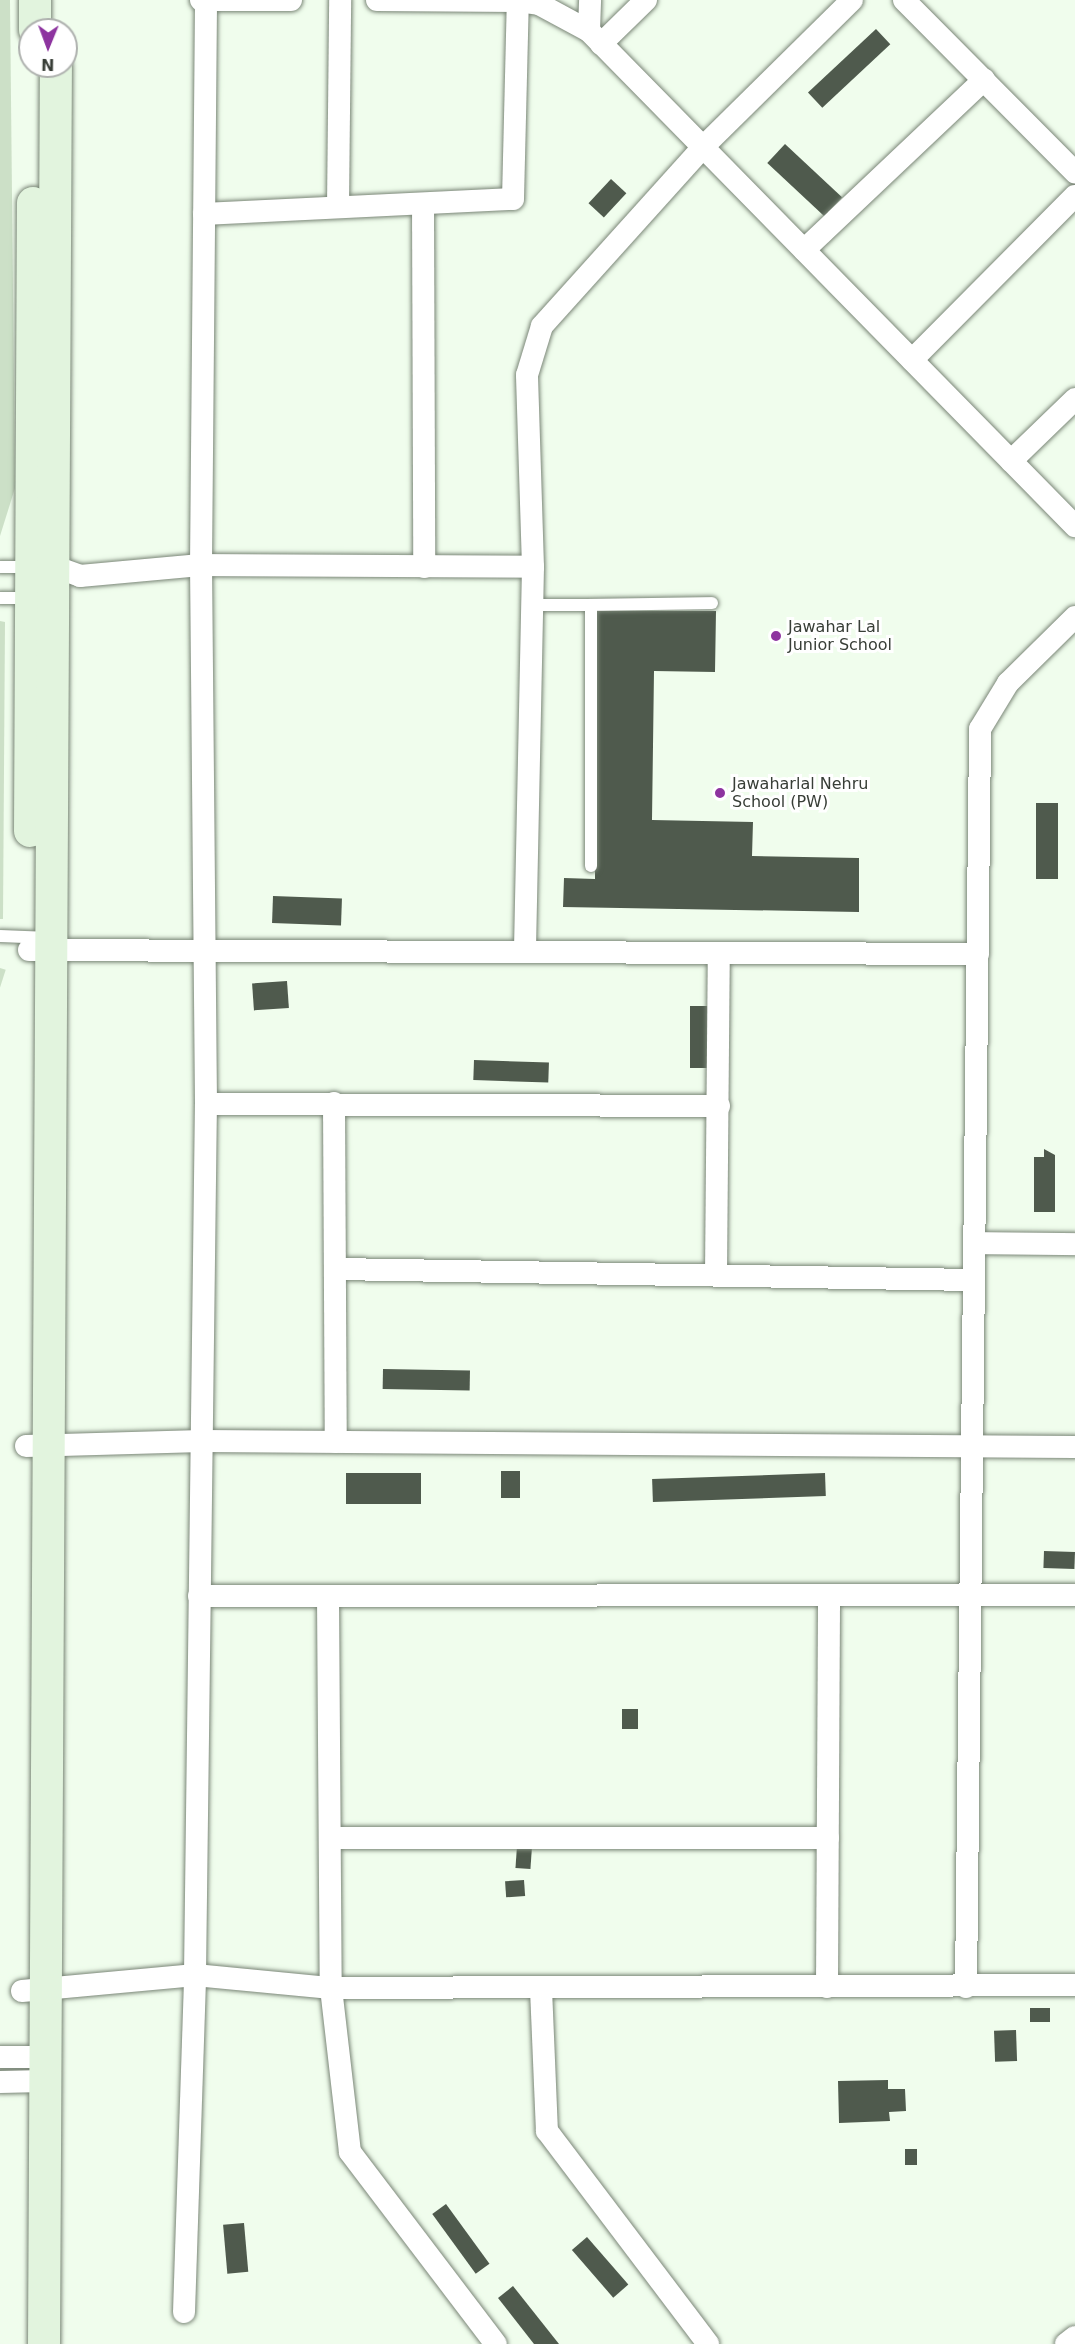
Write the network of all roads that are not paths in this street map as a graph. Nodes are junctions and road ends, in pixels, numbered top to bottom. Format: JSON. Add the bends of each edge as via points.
{"nodes":[{"id":1,"x":35,"y":0,"type":"edge"},
{"id":2,"x":56,"y":0,"type":"edge"},
{"id":3,"x":201,"y":0,"type":"edge"},
{"id":4,"x":206,"y":0,"type":"edge"},
{"id":5,"x":291,"y":0,"type":"edge"},
{"id":6,"x":340,"y":0,"type":"edge"},
{"id":7,"x":377,"y":0,"type":"edge"},
{"id":8,"x":518,"y":0,"type":"edge"},
{"id":9,"x":590,"y":0,"type":"edge"},
{"id":10,"x":646,"y":0,"type":"edge"},
{"id":11,"x":852,"y":0,"type":"edge"},
{"id":12,"x":904,"y":0,"type":"edge"},
{"id":13,"x":35,"y":18,"type":"edge"},
{"id":14,"x":56,"y":18,"type":"edge"},
{"id":15,"x":595,"y":38,"type":"junction"},
{"id":16,"x":34,"y":78,"type":"edge"},
{"id":17,"x":56,"y":78,"type":"edge"},
{"id":18,"x":984,"y":80,"type":"junction"},
{"id":19,"x":703,"y":147,"type":"junction"},
{"id":20,"x":1075,"y":172,"type":"edge"},
{"id":21,"x":1075,"y":195,"type":"edge"},
{"id":22,"x":423,"y":204,"type":"junction"},
{"id":23,"x":338,"y":207,"type":"junction"},
{"id":24,"x":204,"y":214,"type":"junction"},
{"id":25,"x":804,"y":250,"type":"junction"},
{"id":26,"x":912,"y":360,"type":"junction"},
{"id":27,"x":1075,"y":399,"type":"edge"},
{"id":28,"x":1011,"y":461,"type":"junction"},
{"id":29,"x":1075,"y":526,"type":"edge"},
{"id":30,"x":201,"y":565,"type":"junction"},
{"id":31,"x":424,"y":567,"type":"junction"},
{"id":32,"x":533,"y":567,"type":"junction"},
{"id":33,"x":40,"y":569,"type":"edge"},
{"id":34,"x":28,"y":599,"type":"edge"},
{"id":35,"x":712,"y":603,"type":"dead end"},
{"id":36,"x":532,"y":604,"type":"junction"},
{"id":37,"x":591,"y":605,"type":"junction"},
{"id":38,"x":1075,"y":617,"type":"edge"},
{"id":39,"x":591,"y":866,"type":"dead end"},
{"id":40,"x":32,"y":942,"type":"edge"},
{"id":41,"x":525,"y":949,"type":"junction"},
{"id":42,"x":204,"y":951,"type":"junction"},
{"id":43,"x":719,"y":954,"type":"junction"},
{"id":44,"x":978,"y":954,"type":"junction"},
{"id":45,"x":334,"y":1103,"type":"junction"},
{"id":46,"x":206,"y":1104,"type":"junction"},
{"id":47,"x":719,"y":1106,"type":"junction"},
{"id":48,"x":975,"y":1244,"type":"junction"},
{"id":49,"x":1075,"y":1244,"type":"edge"},
{"id":50,"x":336,"y":1269,"type":"junction"},
{"id":51,"x":716,"y":1275,"type":"junction"},
{"id":52,"x":974,"y":1280,"type":"junction"},
{"id":53,"x":202,"y":1441,"type":"junction"},
{"id":54,"x":336,"y":1442,"type":"junction"},
{"id":55,"x":36,"y":1446,"type":"junction"},
{"id":56,"x":972,"y":1447,"type":"junction"},
{"id":57,"x":1075,"y":1447,"type":"edge"},
{"id":58,"x":1075,"y":1595,"type":"edge"},
{"id":59,"x":199,"y":1596,"type":"junction"},
{"id":60,"x":829,"y":1596,"type":"junction"},
{"id":61,"x":970,"y":1596,"type":"junction"},
{"id":62,"x":328,"y":1597,"type":"junction"},
{"id":63,"x":330,"y":1838,"type":"junction"},
{"id":64,"x":828,"y":1838,"type":"junction"},
{"id":65,"x":195,"y":1975,"type":"junction"},
{"id":66,"x":1075,"y":1985,"type":"edge"},
{"id":67,"x":827,"y":1987,"type":"junction"},
{"id":68,"x":966,"y":1987,"type":"junction"},
{"id":69,"x":331,"y":1988,"type":"junction"},
{"id":70,"x":541,"y":1989,"type":"junction"},
{"id":71,"x":33,"y":1990,"type":"junction"},
{"id":72,"x":22,"y":2069,"type":"edge"},
{"id":73,"x":184,"y":2312,"type":"dead end"},
{"id":74,"x":1075,"y":2337,"type":"edge"},
{"id":75,"x":23,"y":2344,"type":"edge"},
{"id":76,"x":44,"y":2344,"type":"edge"},
{"id":77,"x":496,"y":2344,"type":"edge"},
{"id":78,"x":708,"y":2344,"type":"edge"},
{"id":79,"x":1066,"y":2344,"type":"edge"}],
"edges":[{"from":1,"to":13,"type":"street"},
{"from":2,"to":14,"type":"street"},
{"from":3,"to":4,"type":"street"},
{"from":4,"to":5,"type":"street"},
{"from":4,"to":24,"type":"street"},
{"from":6,"to":23,"type":"street"},
{"from":7,"to":8,"type":"street"},
{"from":8,"to":15,"type":"street","via":[[539,4]]},
{"from":8,"to":22,"type":"street","via":[[513,199]]},
{"from":9,"to":15,"type":"street"},
{"from":10,"to":15,"type":"street"},
{"from":11,"to":19,"type":"street"},
{"from":12,"to":18,"type":"street"},
{"from":15,"to":19,"type":"street"},
{"from":16,"to":33,"type":"street"},
{"from":17,"to":33,"type":"street"},
{"from":18,"to":20,"type":"street"},
{"from":18,"to":25,"type":"street"},
{"from":19,"to":25,"type":"street"},
{"from":19,"to":32,"type":"street","via":[[542,326],[527,375]]},
{"from":21,"to":26,"type":"street"},
{"from":22,"to":23,"type":"street"},
{"from":22,"to":31,"type":"street"},
{"from":23,"to":24,"type":"street"},
{"from":24,"to":30,"type":"street"},
{"from":25,"to":26,"type":"street"},
{"from":26,"to":28,"type":"street"},
{"from":27,"to":28,"type":"street"},
{"from":28,"to":29,"type":"street"},
{"from":30,"to":31,"type":"street"},
{"from":30,"to":33,"type":"street"},
{"from":30,"to":42,"type":"street"},
{"from":31,"to":32,"type":"street"},
{"from":32,"to":36,"type":"street"},
{"from":33,"to":34,"type":"street"},
{"from":33,"to":34,"type":"street"},
{"from":34,"to":40,"type":"street"},
{"from":35,"to":37,"type":"lane"},
{"from":36,"to":37,"type":"lane"},
{"from":36,"to":41,"type":"street"},
{"from":37,"to":39,"type":"lane"},
{"from":38,"to":44,"type":"street","via":[[1008,683],[981,729]]},
{"from":40,"to":42,"type":"street"},
{"from":40,"to":55,"type":"street"},
{"from":41,"to":42,"type":"street"},
{"from":41,"to":43,"type":"street"},
{"from":42,"to":46,"type":"street"},
{"from":43,"to":44,"type":"street"},
{"from":43,"to":47,"type":"street"},
{"from":44,"to":48,"type":"street"},
{"from":45,"to":46,"type":"street"},
{"from":45,"to":47,"type":"street"},
{"from":45,"to":50,"type":"street"},
{"from":46,"to":53,"type":"street"},
{"from":47,"to":51,"type":"street"},
{"from":48,"to":49,"type":"street"},
{"from":48,"to":52,"type":"street"},
{"from":50,"to":51,"type":"street"},
{"from":50,"to":54,"type":"street"},
{"from":51,"to":52,"type":"street"},
{"from":52,"to":56,"type":"street"},
{"from":53,"to":54,"type":"street"},
{"from":53,"to":55,"type":"street"},
{"from":53,"to":59,"type":"street"},
{"from":54,"to":56,"type":"street"},
{"from":55,"to":71,"type":"street"},
{"from":56,"to":57,"type":"street"},
{"from":56,"to":61,"type":"street"},
{"from":58,"to":61,"type":"street"},
{"from":59,"to":62,"type":"street"},
{"from":59,"to":65,"type":"street"},
{"from":60,"to":61,"type":"street"},
{"from":60,"to":62,"type":"street"},
{"from":60,"to":64,"type":"street"},
{"from":61,"to":68,"type":"street"},
{"from":62,"to":63,"type":"street"},
{"from":63,"to":64,"type":"street"},
{"from":63,"to":69,"type":"street"},
{"from":64,"to":67,"type":"street"},
{"from":65,"to":69,"type":"street"},
{"from":65,"to":71,"type":"street"},
{"from":65,"to":73,"type":"street"},
{"from":66,"to":68,"type":"street"},
{"from":67,"to":68,"type":"street"},
{"from":67,"to":70,"type":"street"},
{"from":69,"to":70,"type":"street"},
{"from":69,"to":77,"type":"street","via":[[350,2152]]},
{"from":70,"to":78,"type":"street","via":[[547,2130]]},
{"from":71,"to":72,"type":"street"},
{"from":72,"to":75,"type":"street"},
{"from":72,"to":76,"type":"street"},
{"from":74,"to":79,"type":"street"}]}
